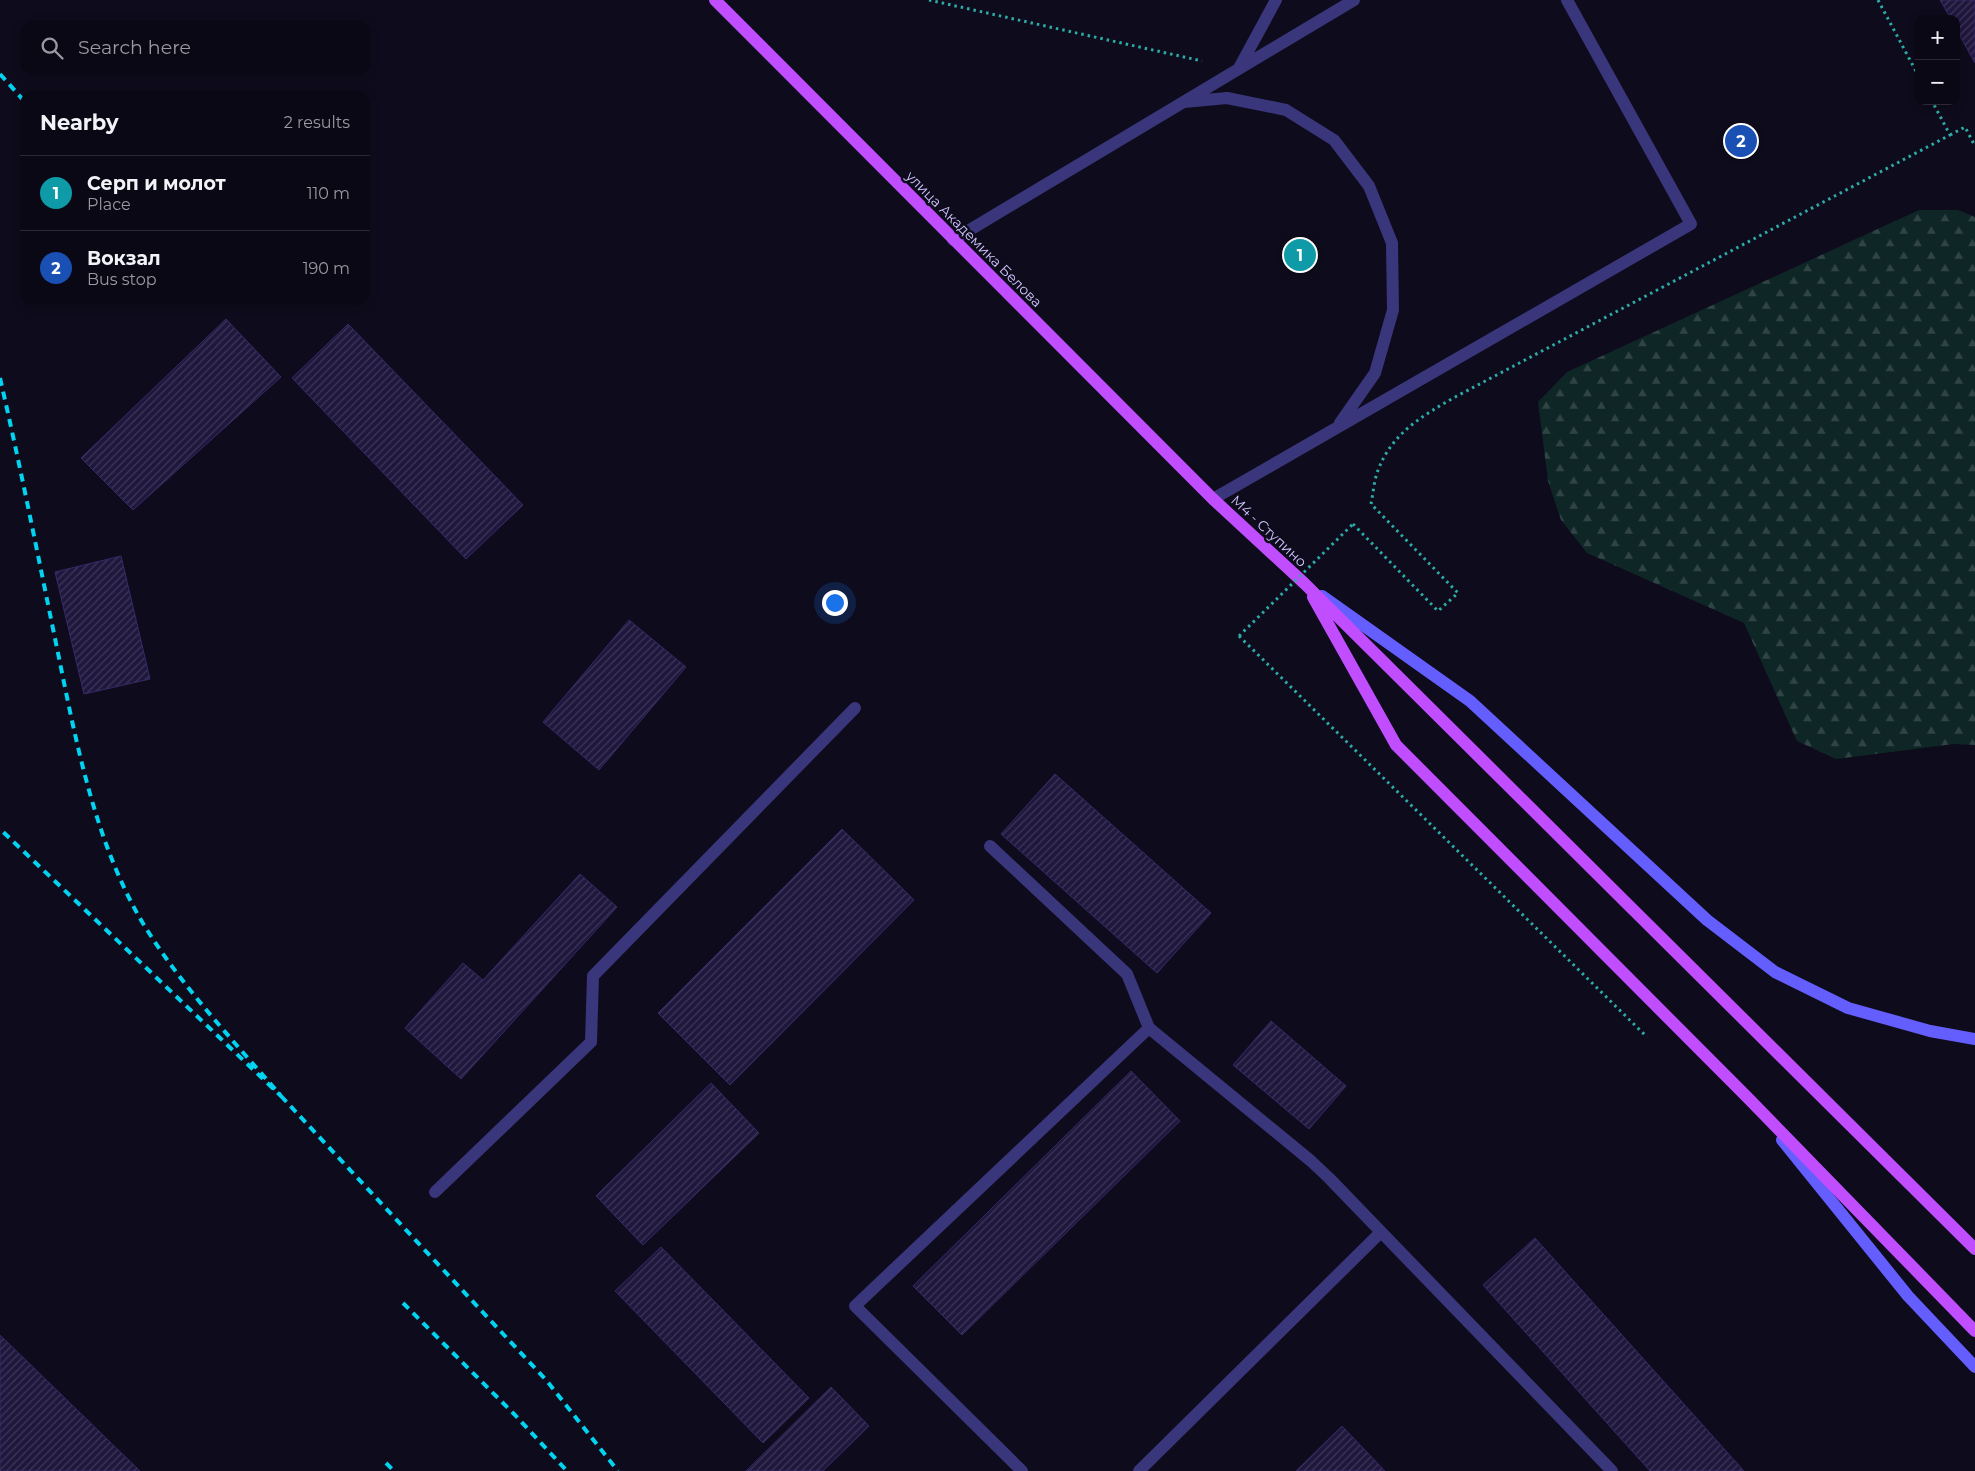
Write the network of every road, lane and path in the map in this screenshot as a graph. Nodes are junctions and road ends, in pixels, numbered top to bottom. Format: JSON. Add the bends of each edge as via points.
{"nodes":[{"id":1,"x":715,"y":0,"type":"edge"},
{"id":2,"x":929,"y":0,"type":"edge"},
{"id":3,"x":1276,"y":0,"type":"edge"},
{"id":4,"x":1354,"y":0,"type":"edge"},
{"id":5,"x":1567,"y":0,"type":"edge"},
{"id":6,"x":1878,"y":0,"type":"edge"},
{"id":7,"x":1238,"y":69,"type":"junction"},
{"id":8,"x":1915,"y":69,"type":"edge"},
{"id":9,"x":1184,"y":102,"type":"junction"},
{"id":10,"x":1934,"y":105,"type":"edge"},
{"id":11,"x":1950,"y":135,"type":"junction"},
{"id":12,"x":1975,"y":146,"type":"edge"},
{"id":13,"x":953,"y":240,"type":"junction"},
{"id":14,"x":1337,"y":427,"type":"junction"},
{"id":15,"x":1213,"y":499,"type":"junction"},
{"id":16,"x":1305,"y":584,"type":"junction"},
{"id":17,"x":855,"y":708,"type":"dead end"},
{"id":18,"x":990,"y":846,"type":"dead end"},
{"id":19,"x":1149,"y":1028,"type":"junction"},
{"id":20,"x":1975,"y":1039,"type":"edge"},
{"id":21,"x":1650,"y":1040,"type":"dead end"},
{"id":22,"x":1747,"y":1097,"type":"junction"},
{"id":23,"x":435,"y":1192,"type":"dead end"},
{"id":24,"x":1381,"y":1232,"type":"junction"},
{"id":25,"x":1975,"y":1249,"type":"edge"},
{"id":26,"x":1975,"y":1331,"type":"edge"},
{"id":27,"x":1975,"y":1367,"type":"edge"},
{"id":28,"x":1022,"y":1471,"type":"edge"},
{"id":29,"x":1139,"y":1471,"type":"edge"},
{"id":30,"x":1612,"y":1471,"type":"edge"}],
"edges":[{"from":1,"to":13,"type":"main road","name":"улица Академика Белова"},
{"from":2,"to":7,"type":"path"},
{"from":3,"to":7,"type":"lane"},
{"from":4,"to":7,"type":"lane"},
{"from":5,"to":14,"type":"lane","via":[[1691,224]]},
{"from":6,"to":8,"type":"path"},
{"from":7,"to":9,"type":"lane"},
{"from":9,"to":13,"type":"lane"},
{"from":9,"to":14,"type":"lane","via":[[1227,98],[1286,110],[1334,140],[1369,186],[1392,243],[1393,310],[1375,373]]},
{"from":10,"to":11,"type":"path"},
{"from":11,"to":12,"type":"path","via":[[1965,127]]},
{"from":11,"to":21,"type":"path","bridge":true,"via":[[1457,396],[1405,430],[1388,448],[1376,474],[1371,504],[1458,593],[1438,611],[1353,524],[1239,636]]},
{"from":13,"to":15,"type":"main road","name":"улица Академика Белова"},
{"from":14,"to":15,"type":"lane"},
{"from":15,"to":16,"type":"main road","name":"М4 - Ступино"},
{"from":16,"to":20,"type":"main road","via":[[1470,700],[1707,920],[1775,972],[1848,1008],[1930,1031]]},
{"from":16,"to":22,"type":"main road","via":[[1396,745]]},
{"from":16,"to":25,"type":"main road","name":"М4 - Ступино"},
{"from":17,"to":23,"type":"lane","via":[[593,976],[591,1042]]},
{"from":18,"to":19,"type":"lane","via":[[1126,974]]},
{"from":19,"to":24,"type":"lane","via":[[1311,1161]]},
{"from":19,"to":28,"type":"lane","via":[[855,1306]]},
{"from":22,"to":26,"type":"main road"},
{"from":22,"to":27,"type":"main road","via":[[1908,1296]]},
{"from":24,"to":29,"type":"lane"},
{"from":24,"to":30,"type":"lane"}]}
